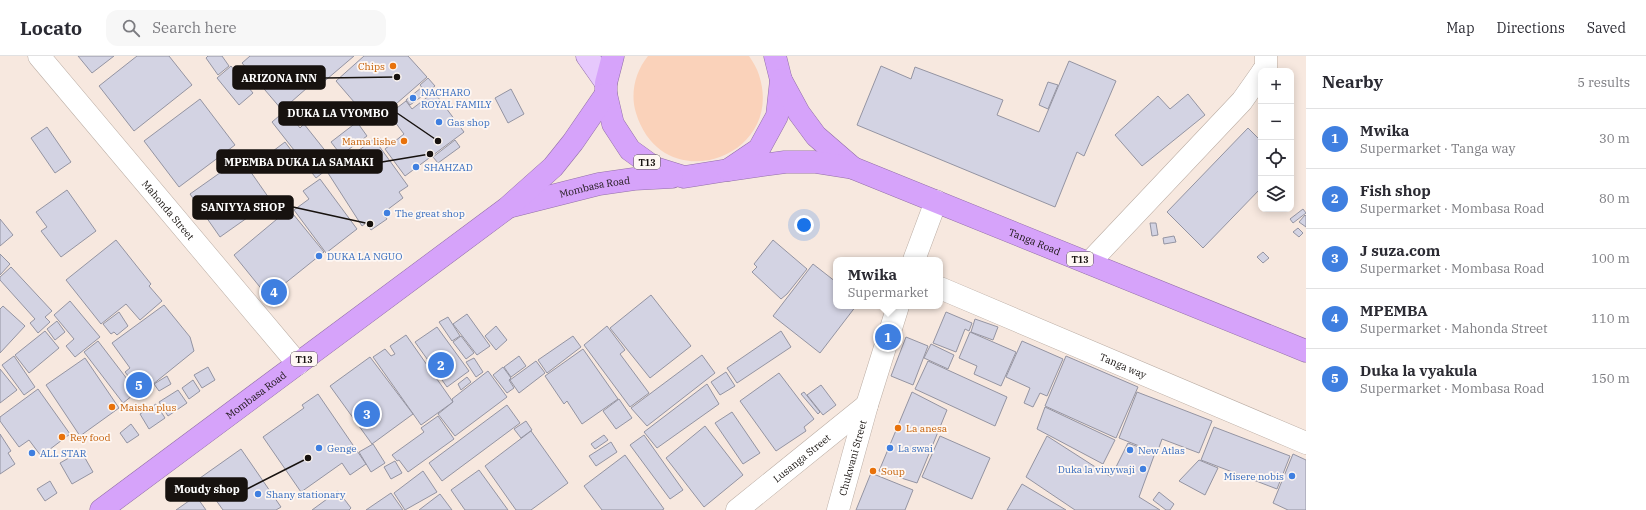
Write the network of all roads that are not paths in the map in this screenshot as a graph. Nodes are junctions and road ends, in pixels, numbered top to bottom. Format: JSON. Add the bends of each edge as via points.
{"nodes":[{"id":1,"x":39,"y":56,"type":"edge"},
{"id":2,"x":587,"y":56,"type":"edge"},
{"id":3,"x":614,"y":56,"type":"edge"},
{"id":4,"x":1266,"y":56,"type":"edge"},
{"id":5,"x":778,"y":64,"type":"edge"},
{"id":6,"x":1266,"y":68,"type":"edge"},
{"id":7,"x":1258,"y":78,"type":"edge"},
{"id":8,"x":606,"y":88,"type":"junction"},
{"id":9,"x":853,"y":168,"type":"junction"},
{"id":10,"x":728,"y":170,"type":"junction"},
{"id":11,"x":684,"y":177,"type":"junction"},
{"id":12,"x":936,"y":201,"type":"junction"},
{"id":13,"x":507,"y":208,"type":"junction"},
{"id":14,"x":915,"y":257,"type":"edge"},
{"id":15,"x":1089,"y":263,"type":"junction"},
{"id":16,"x":943,"y":289,"type":"edge"},
{"id":17,"x":897,"y":309,"type":"edge"},
{"id":18,"x":1306,"y":351,"type":"edge"},
{"id":19,"x":298,"y":364,"type":"junction"},
{"id":20,"x":867,"y":405,"type":"junction"},
{"id":21,"x":1306,"y":444,"type":"edge"},
{"id":22,"x":102,"y":510,"type":"edge"},
{"id":23,"x":737,"y":510,"type":"edge"},
{"id":24,"x":838,"y":510,"type":"edge"}],
"edges":[{"from":1,"to":19,"type":"street","name":"Mahonda Street"},
{"from":2,"to":8,"type":"main road"},
{"from":3,"to":8,"type":"highway","number":"T13"},
{"from":4,"to":6,"type":"street"},
{"from":5,"to":9,"type":"highway","number":"T13","via":[[799,113],[816,136]]},
{"from":5,"to":10,"type":"highway","number":"T13","via":[[777,116],[759,149]]},
{"from":7,"to":15,"type":"street","via":[[1242,102]]},
{"from":8,"to":11,"type":"highway","number":"T13","via":[[613,124],[630,150],[655,168]]},
{"from":8,"to":13,"type":"highway","name":"Mombasa Road","number":"T13","via":[[573,142],[553,167]]},
{"from":9,"to":10,"type":"highway","number":"T13","via":[[815,162],[785,162]]},
{"from":9,"to":12,"type":"highway","name":"Tanga Road","number":"T13"},
{"from":10,"to":11,"type":"highway","number":"T13"},
{"from":11,"to":13,"type":"highway","name":"Mombasa Road","number":"T13","via":[[634,179],[599,184]]},
{"from":12,"to":14,"type":"street"},
{"from":12,"to":15,"type":"highway","name":"Tanga Road","number":"T13"},
{"from":13,"to":19,"type":"highway","name":"Mombasa Road","number":"T13"},
{"from":15,"to":18,"type":"highway","name":"Tanga Road","number":"T13"},
{"from":16,"to":21,"type":"street","name":"Tanga way"},
{"from":17,"to":20,"type":"street","name":"Chukwani Street"},
{"from":19,"to":22,"type":"highway","name":"Mombasa Road","number":"T13"},
{"from":20,"to":23,"type":"street","name":"Lusanga Street"},
{"from":20,"to":24,"type":"street","name":"Chukwani Street"}]}
